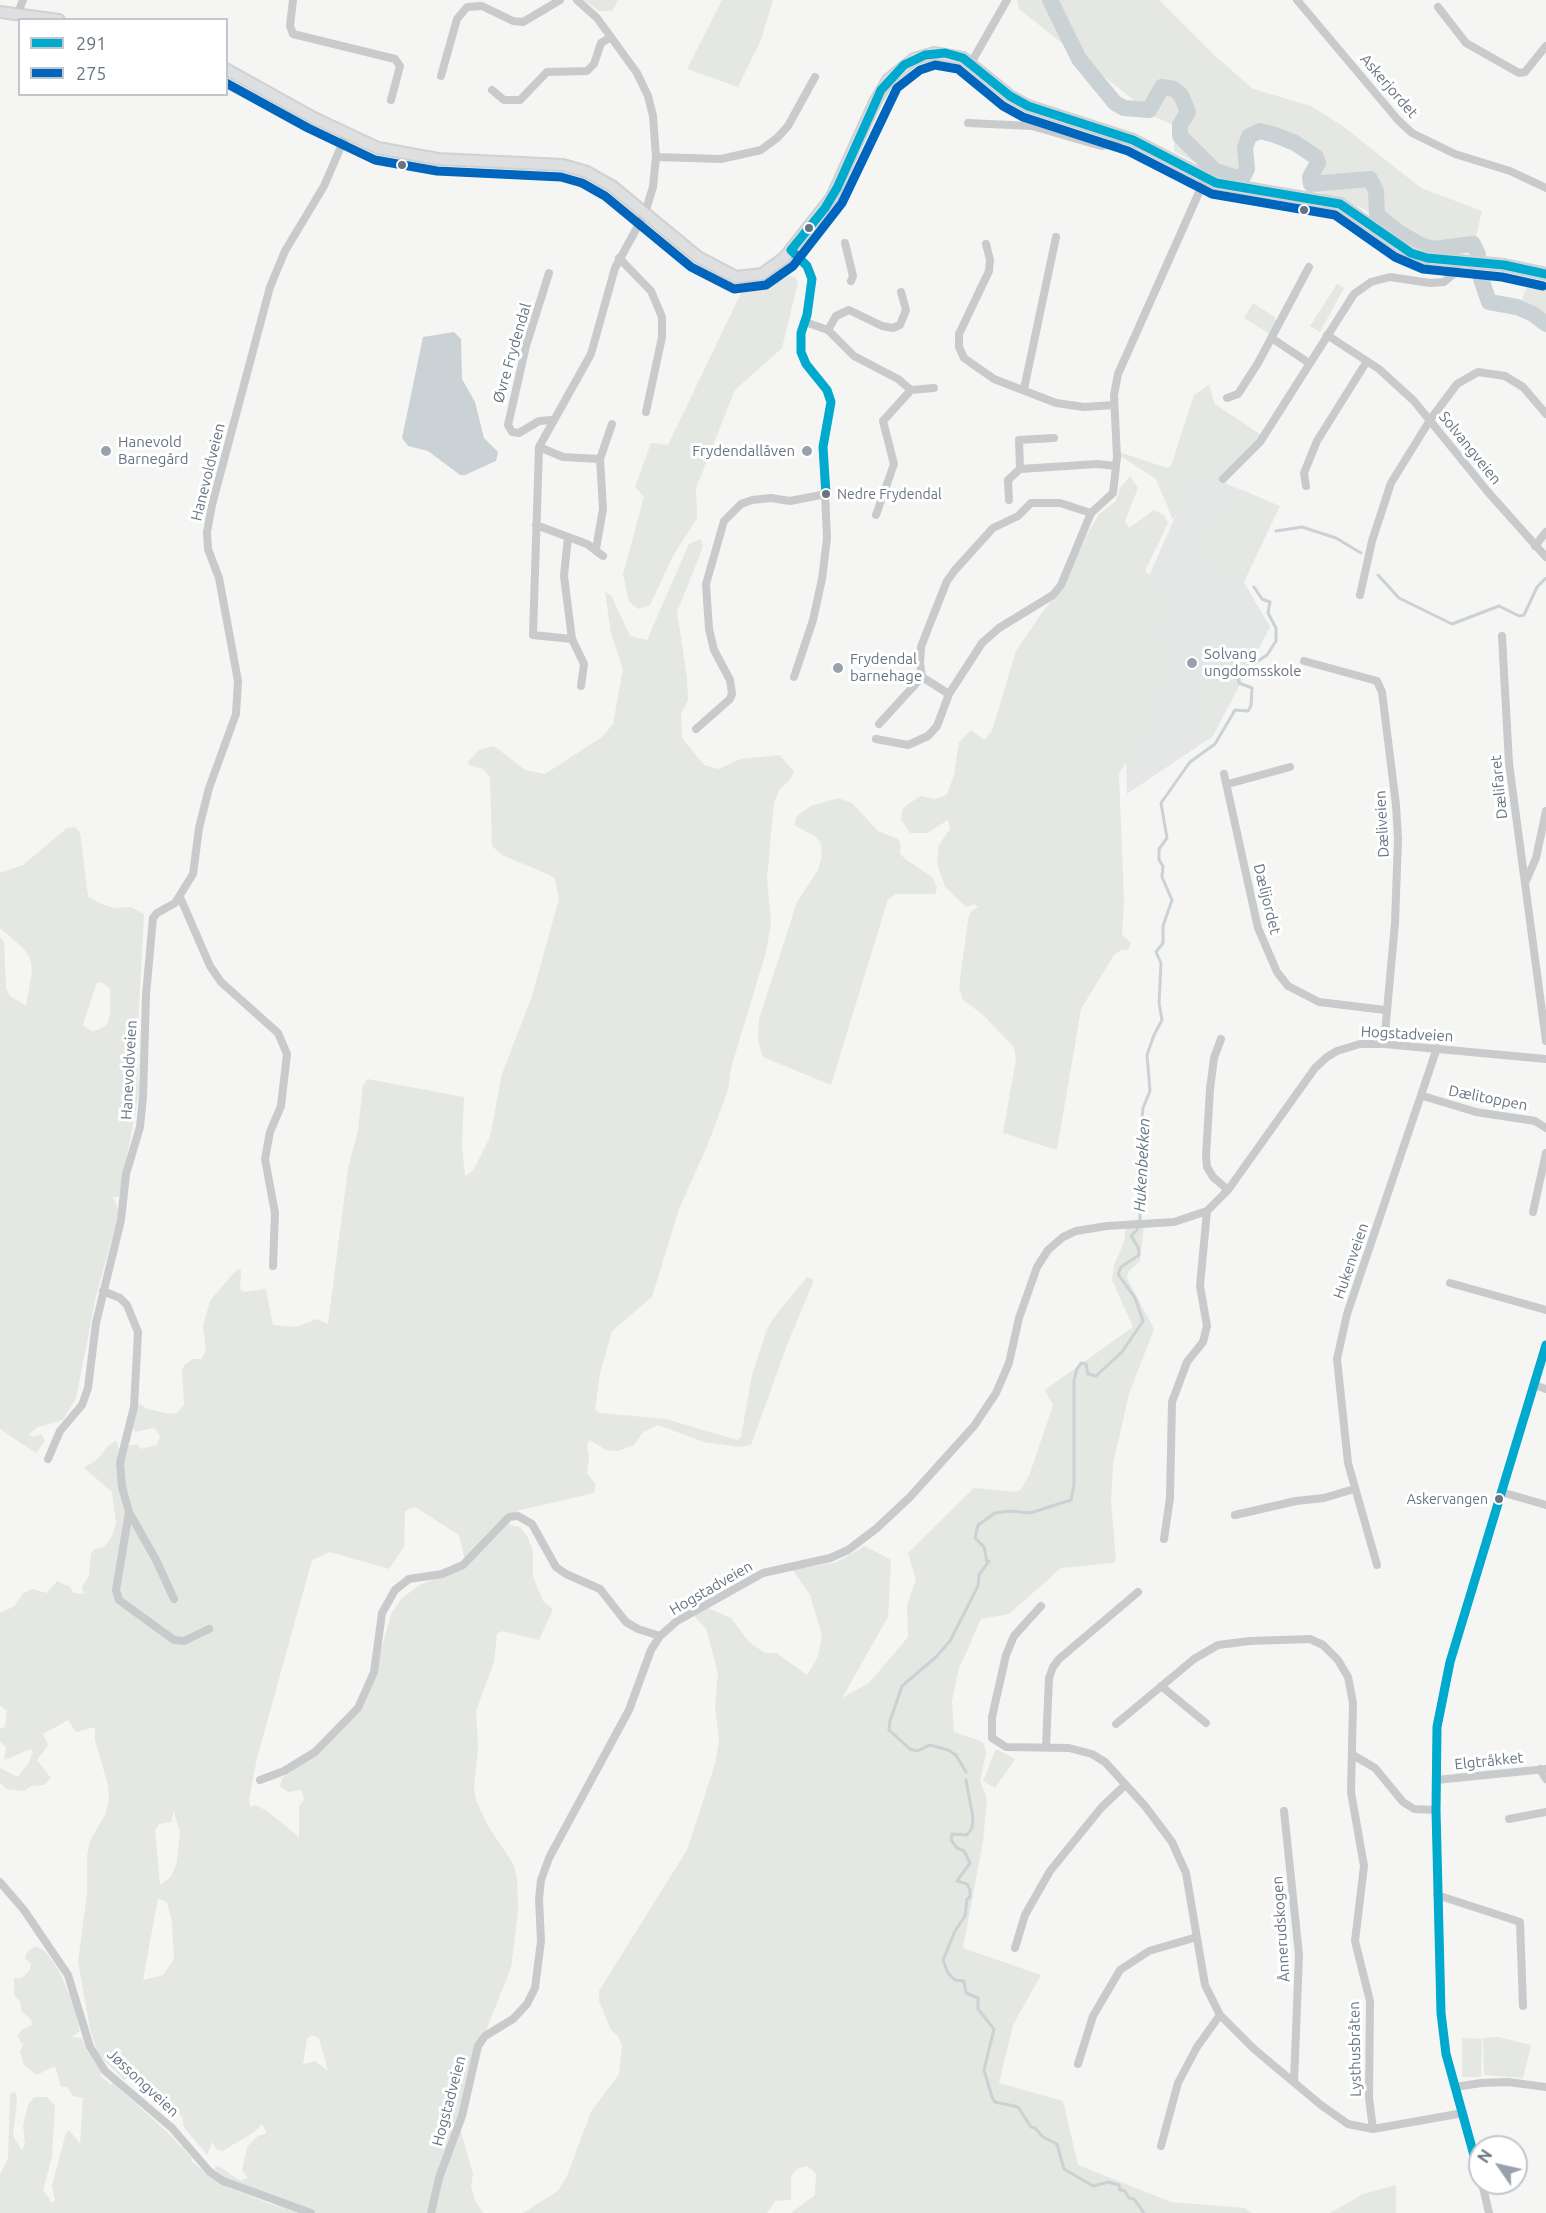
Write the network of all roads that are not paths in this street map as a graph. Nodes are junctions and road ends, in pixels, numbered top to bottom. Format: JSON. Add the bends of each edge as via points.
{"nodes":[{"id":1,"x":23,"y":0,"type":"edge"},
{"id":2,"x":293,"y":0,"type":"edge"},
{"id":3,"x":560,"y":0,"type":"edge"},
{"id":4,"x":577,"y":0,"type":"edge"},
{"id":5,"x":1007,"y":0,"type":"edge"},
{"id":6,"x":1297,"y":0,"type":"edge"},
{"id":7,"x":1437,"y":7,"type":"dead end"},
{"id":8,"x":0,"y":12,"type":"edge"},
{"id":9,"x":18,"y":14,"type":"junction"},
{"id":10,"x":45,"y":18,"type":"edge"},
{"id":11,"x":610,"y":37,"type":"junction"},
{"id":12,"x":1546,"y":46,"type":"edge"},
{"id":13,"x":971,"y":63,"type":"junction"},
{"id":14,"x":228,"y":70,"type":"edge"},
{"id":15,"x":441,"y":76,"type":"dead end"},
{"id":16,"x":815,"y":77,"type":"dead end"},
{"id":17,"x":492,"y":90,"type":"dead end"},
{"id":18,"x":391,"y":100,"type":"dead end"},
{"id":19,"x":968,"y":123,"type":"dead end"},
{"id":20,"x":346,"y":135,"type":"junction"},
{"id":21,"x":1122,"y":136,"type":"junction"},
{"id":22,"x":656,"y":157,"type":"junction"},
{"id":23,"x":1205,"y":179,"type":"junction"},
{"id":24,"x":1546,"y":188,"type":"edge"},
{"id":25,"x":645,"y":213,"type":"junction"},
{"id":26,"x":1056,"y":237,"type":"dead end"},
{"id":27,"x":844,"y":243,"type":"dead end"},
{"id":28,"x":986,"y":244,"type":"dead end"},
{"id":29,"x":791,"y":250,"type":"junction"},
{"id":30,"x":619,"y":258,"type":"junction"},
{"id":31,"x":1457,"y":261,"type":"junction"},
{"id":32,"x":1309,"y":267,"type":"dead end"},
{"id":33,"x":549,"y":273,"type":"dead end"},
{"id":34,"x":1546,"y":274,"type":"edge"},
{"id":35,"x":851,"y":281,"type":"dead end"},
{"id":36,"x":901,"y":292,"type":"dead end"},
{"id":37,"x":805,"y":322,"type":"junction"},
{"id":38,"x":828,"y":330,"type":"junction"},
{"id":39,"x":1327,"y":335,"type":"junction"},
{"id":40,"x":1273,"y":339,"type":"junction"},
{"id":41,"x":1367,"y":361,"type":"junction"},
{"id":42,"x":1310,"y":363,"type":"junction"},
{"id":43,"x":934,"y":388,"type":"dead end"},
{"id":44,"x":1024,"y":389,"type":"junction"},
{"id":45,"x":912,"y":390,"type":"junction"},
{"id":46,"x":1227,"y":398,"type":"dead end"},
{"id":47,"x":1113,"y":405,"type":"junction"},
{"id":48,"x":646,"y":411,"type":"dead end"},
{"id":49,"x":1546,"y":414,"type":"edge"},
{"id":50,"x":552,"y":420,"type":"junction"},
{"id":51,"x":1430,"y":420,"type":"junction"},
{"id":52,"x":612,"y":424,"type":"dead end"},
{"id":53,"x":1054,"y":438,"type":"dead end"},
{"id":54,"x":539,"y":447,"type":"junction"},
{"id":55,"x":600,"y":459,"type":"junction"},
{"id":56,"x":1116,"y":466,"type":"junction"},
{"id":57,"x":1020,"y":469,"type":"junction"},
{"id":58,"x":1223,"y":479,"type":"dead end"},
{"id":59,"x":1306,"y":486,"type":"dead end"},
{"id":60,"x":826,"y":494,"type":"junction"},
{"id":61,"x":1009,"y":500,"type":"dead end"},
{"id":62,"x":1091,"y":513,"type":"junction"},
{"id":63,"x":876,"y":515,"type":"dead end"},
{"id":64,"x":536,"y":525,"type":"junction"},
{"id":65,"x":1546,"y":532,"type":"edge"},
{"id":66,"x":568,"y":537,"type":"junction"},
{"id":67,"x":1535,"y":546,"type":"junction"},
{"id":68,"x":596,"y":549,"type":"junction"},
{"id":69,"x":603,"y":556,"type":"dead end"},
{"id":70,"x":1546,"y":557,"type":"edge"},
{"id":71,"x":1360,"y":595,"type":"dead end"},
{"id":72,"x":1502,"y":636,"type":"dead end"},
{"id":73,"x":572,"y":639,"type":"junction"},
{"id":74,"x":1304,"y":662,"type":"dead end"},
{"id":75,"x":794,"y":677,"type":"dead end"},
{"id":76,"x":922,"y":677,"type":"junction"},
{"id":77,"x":581,"y":686,"type":"dead end"},
{"id":78,"x":950,"y":694,"type":"junction"},
{"id":79,"x":879,"y":724,"type":"dead end"},
{"id":80,"x":696,"y":729,"type":"dead end"},
{"id":81,"x":876,"y":739,"type":"dead end"},
{"id":82,"x":1290,"y":767,"type":"dead end"},
{"id":83,"x":1224,"y":774,"type":"dead end"},
{"id":84,"x":1227,"y":784,"type":"junction"},
{"id":85,"x":1546,"y":812,"type":"edge"},
{"id":86,"x":1526,"y":881,"type":"junction"},
{"id":87,"x":180,"y":897,"type":"junction"},
{"id":88,"x":1385,"y":1010,"type":"junction"},
{"id":89,"x":1221,"y":1039,"type":"dead end"},
{"id":90,"x":1546,"y":1041,"type":"edge"},
{"id":91,"x":1384,"y":1044,"type":"junction"},
{"id":92,"x":1437,"y":1048,"type":"junction"},
{"id":93,"x":1546,"y":1059,"type":"edge"},
{"id":94,"x":1423,"y":1096,"type":"junction"},
{"id":95,"x":1546,"y":1128,"type":"edge"},
{"id":96,"x":1546,"y":1153,"type":"edge"},
{"id":97,"x":1228,"y":1190,"type":"junction"},
{"id":98,"x":1207,"y":1211,"type":"junction"},
{"id":99,"x":1533,"y":1212,"type":"dead end"},
{"id":100,"x":273,"y":1266,"type":"dead end"},
{"id":101,"x":1450,"y":1283,"type":"dead end"},
{"id":102,"x":103,"y":1291,"type":"junction"},
{"id":103,"x":1546,"y":1310,"type":"edge"},
{"id":104,"x":1546,"y":1345,"type":"edge"},
{"id":105,"x":1534,"y":1386,"type":"junction"},
{"id":106,"x":1546,"y":1389,"type":"edge"},
{"id":107,"x":48,"y":1459,"type":"dead end"},
{"id":108,"x":1354,"y":1489,"type":"junction"},
{"id":109,"x":1501,"y":1492,"type":"junction"},
{"id":110,"x":1546,"y":1505,"type":"edge"},
{"id":111,"x":129,"y":1512,"type":"junction"},
{"id":112,"x":1235,"y":1515,"type":"dead end"},
{"id":113,"x":1164,"y":1539,"type":"dead end"},
{"id":114,"x":1377,"y":1565,"type":"dead end"},
{"id":115,"x":1138,"y":1592,"type":"dead end"},
{"id":116,"x":174,"y":1599,"type":"dead end"},
{"id":117,"x":1041,"y":1606,"type":"dead end"},
{"id":118,"x":208,"y":1629,"type":"dead end"},
{"id":119,"x":660,"y":1636,"type":"junction"},
{"id":120,"x":1161,"y":1686,"type":"junction"},
{"id":121,"x":1206,"y":1723,"type":"dead end"},
{"id":122,"x":1116,"y":1724,"type":"dead end"},
{"id":123,"x":1046,"y":1747,"type":"junction"},
{"id":124,"x":1353,"y":1755,"type":"junction"},
{"id":125,"x":1543,"y":1769,"type":"edge"},
{"id":126,"x":1546,"y":1779,"type":"edge"},
{"id":127,"x":260,"y":1780,"type":"dead end"},
{"id":128,"x":1436,"y":1780,"type":"junction"},
{"id":129,"x":1125,"y":1785,"type":"junction"},
{"id":130,"x":1436,"y":1810,"type":"junction"},
{"id":131,"x":1284,"y":1811,"type":"dead end"},
{"id":132,"x":1546,"y":1812,"type":"edge"},
{"id":133,"x":1509,"y":1819,"type":"dead end"},
{"id":134,"x":0,"y":1882,"type":"edge"},
{"id":135,"x":1437,"y":1895,"type":"junction"},
{"id":136,"x":1197,"y":1936,"type":"junction"},
{"id":137,"x":1015,"y":1948,"type":"dead end"},
{"id":138,"x":1523,"y":2006,"type":"dead end"},
{"id":139,"x":1220,"y":2015,"type":"junction"},
{"id":140,"x":1078,"y":2064,"type":"dead end"},
{"id":141,"x":1294,"y":2082,"type":"junction"},
{"id":142,"x":1455,"y":2087,"type":"junction"},
{"id":143,"x":1546,"y":2087,"type":"edge"},
{"id":144,"x":1463,"y":2113,"type":"junction"},
{"id":145,"x":1373,"y":2129,"type":"junction"},
{"id":146,"x":1469,"y":2135,"type":"edge"},
{"id":147,"x":1161,"y":2146,"type":"dead end"},
{"id":148,"x":1485,"y":2195,"type":"edge"},
{"id":149,"x":311,"y":2213,"type":"edge"},
{"id":150,"x":431,"y":2213,"type":"edge"},
{"id":151,"x":1489,"y":2213,"type":"edge"}],
"edges":[{"from":1,"to":9,"type":"street"},
{"from":2,"to":18,"type":"street","via":[[293,34],[395,59],[400,66]]},
{"from":3,"to":15,"type":"street","via":[[531,19],[518,22],[482,6],[467,8],[457,19]]},
{"from":4,"to":11,"type":"street"},
{"from":5,"to":13,"type":"street"},
{"from":6,"to":24,"type":"street","name":"Askerjordet","via":[[1412,133],[1455,154],[1510,171]]},
{"from":7,"to":12,"type":"street","via":[[1466,42],[1519,73],[1525,72]]},
{"from":8,"to":9,"type":"main road"},
{"from":9,"to":10,"type":"main road"},
{"from":11,"to":17,"type":"street","via":[[601,43],[594,64],[587,71],[547,72],[520,100],[504,100]]},
{"from":11,"to":22,"type":"street","via":[[637,73],[648,96]]},
{"from":13,"to":21,"type":"main road","via":[[1028,106]]},
{"from":13,"to":29,"type":"main road","via":[[954,55],[934,53],[914,59],[896,72],[875,102],[832,197]]},
{"from":14,"to":20,"type":"main road"},
{"from":16,"to":22,"type":"street","via":[[788,126],[761,150],[721,159]]},
{"from":19,"to":21,"type":"street","via":[[1032,126],[1101,146],[1117,142]]},
{"from":20,"to":25,"type":"main road","via":[[417,157],[574,167],[612,186]]},
{"from":20,"to":87,"type":"street","name":"Hanevoldveien","via":[[324,186],[285,251],[270,287],[212,505],[208,549],[219,578],[238,696],[236,714],[209,788],[193,874]]},
{"from":21,"to":23,"type":"main road","via":[[1152,148]]},
{"from":22,"to":25,"type":"street"},
{"from":23,"to":31,"type":"main road","via":[[1244,190],[1331,201],[1349,208],[1412,253]]},
{"from":23,"to":47,"type":"street","via":[[1123,360]]},
{"from":25,"to":29,"type":"main road","via":[[698,257],[736,277],[762,274]]},
{"from":25,"to":30,"type":"street"},
{"from":26,"to":44,"type":"street"},
{"from":27,"to":35,"type":"street"},
{"from":28,"to":44,"type":"street","via":[[989,271],[959,334],[959,347],[964,358],[985,374]]},
{"from":29,"to":37,"type":"street","via":[[807,266],[812,279]]},
{"from":30,"to":48,"type":"street","via":[[651,291],[662,317],[662,338]]},
{"from":30,"to":50,"type":"street","via":[[591,354]]},
{"from":31,"to":34,"type":"main road"},
{"from":31,"to":39,"type":"street","via":[[1456,272],[1444,282],[1400,277],[1371,282],[1354,294]]},
{"from":32,"to":40,"type":"street"},
{"from":33,"to":50,"type":"street","name":"Øvre Frydendal","via":[[526,346],[508,424],[512,432],[519,433],[539,421]]},
{"from":36,"to":38,"type":"street","via":[[906,310],[900,325],[882,327],[849,310],[836,316]]},
{"from":37,"to":38,"type":"street"},
{"from":37,"to":60,"type":"street","via":[[801,352],[831,402],[823,447]]},
{"from":38,"to":45,"type":"street","via":[[854,356]]},
{"from":39,"to":41,"type":"street","name":"Solvangveien"},
{"from":39,"to":42,"type":"street"},
{"from":40,"to":42,"type":"street"},
{"from":40,"to":46,"type":"street","via":[[1238,394]]},
{"from":41,"to":51,"type":"street","name":"Solvangveien","via":[[1398,385]]},
{"from":41,"to":59,"type":"street","via":[[1317,441],[1304,473]]},
{"from":42,"to":58,"type":"street","via":[[1260,442]]},
{"from":43,"to":45,"type":"street"},
{"from":44,"to":47,"type":"street","via":[[1064,405]]},
{"from":45,"to":63,"type":"street","via":[[883,421],[894,464]]},
{"from":47,"to":56,"type":"street"},
{"from":49,"to":51,"type":"street","via":[[1514,380],[1485,372],[1462,379]]},
{"from":50,"to":54,"type":"street"},
{"from":51,"to":67,"type":"street","name":"Solvangveien"},
{"from":51,"to":71,"type":"street","via":[[1391,483]]},
{"from":52,"to":55,"type":"street"},
{"from":53,"to":57,"type":"street","via":[[1019,440]]},
{"from":54,"to":55,"type":"street","via":[[563,457]]},
{"from":54,"to":64,"type":"street"},
{"from":55,"to":68,"type":"street","via":[[603,509]]},
{"from":56,"to":57,"type":"street"},
{"from":56,"to":62,"type":"street","via":[[1113,493]]},
{"from":57,"to":61,"type":"street","via":[[1008,480]]},
{"from":60,"to":75,"type":"street","via":[[827,538],[822,579]]},
{"from":60,"to":80,"type":"street","via":[[790,501],[752,500],[741,504],[724,521],[706,584],[709,629],[732,694]]},
{"from":62,"to":76,"type":"street","via":[[1060,503],[1031,503],[1018,516],[993,528],[947,581],[921,647]]},
{"from":62,"to":78,"type":"street","via":[[1062,585],[1053,595],[990,634]]},
{"from":64,"to":66,"type":"street"},
{"from":64,"to":73,"type":"street","via":[[533,635]]},
{"from":65,"to":67,"type":"street"},
{"from":66,"to":68,"type":"street"},
{"from":66,"to":73,"type":"street","via":[[564,576]]},
{"from":67,"to":70,"type":"street","name":"Solvangveien"},
{"from":68,"to":69,"type":"street"},
{"from":72,"to":86,"type":"street","name":"Dælifaret","via":[[1509,763]]},
{"from":73,"to":77,"type":"street","via":[[584,664]]},
{"from":74,"to":88,"type":"street","name":"Dæliveien","via":[[1377,681],[1382,692],[1398,839],[1395,924]]},
{"from":76,"to":78,"type":"street"},
{"from":76,"to":79,"type":"street"},
{"from":78,"to":81,"type":"street","via":[[938,726],[918,743]]},
{"from":82,"to":84,"type":"street"},
{"from":83,"to":84,"type":"street","name":"Dælijordet"},
{"from":84,"to":88,"type":"street","name":"Dælijordet","via":[[1258,928],[1276,972],[1288,986],[1319,1002]]},
{"from":85,"to":86,"type":"street","via":[[1536,858]]},
{"from":86,"to":90,"type":"street","name":"Dælifaret"},
{"from":87,"to":100,"type":"street","via":[[210,966],[221,982],[278,1033],[287,1054],[281,1106],[270,1132],[265,1159],[275,1213]]},
{"from":87,"to":102,"type":"street","name":"Hanevoldveien","via":[[157,913],[152,925],[141,1117]]},
{"from":88,"to":91,"type":"street","name":"Dæliveien"},
{"from":89,"to":97,"type":"street","via":[[1210,1089],[1206,1156],[1213,1177]]},
{"from":91,"to":92,"type":"street","name":"Hogstadveien"},
{"from":91,"to":97,"type":"street","name":"Hogstadveien","via":[[1360,1044],[1327,1057]]},
{"from":92,"to":93,"type":"street","name":"Hogstadveien"},
{"from":92,"to":94,"type":"street","name":"Hukenveien"},
{"from":94,"to":95,"type":"street","name":"Dælitoppen","via":[[1476,1112],[1535,1121]]},
{"from":94,"to":108,"type":"street","name":"Hukenveien","via":[[1340,1341],[1339,1390]]},
{"from":96,"to":99,"type":"street"},
{"from":97,"to":98,"type":"street","name":"Hogstadveien"},
{"from":98,"to":113,"type":"street","via":[[1200,1286],[1206,1315],[1205,1336],[1187,1362],[1172,1402],[1170,1498]]},
{"from":98,"to":119,"type":"street","name":"Hogstadveien","via":[[1174,1222],[1076,1231],[1063,1237],[1037,1267],[1009,1363],[996,1393],[974,1426],[877,1528],[830,1558],[763,1573],[677,1621]]},
{"from":101,"to":103,"type":"street"},
{"from":102,"to":107,"type":"street","name":"Hanevoldveien","via":[[88,1388],[82,1405],[60,1431]]},
{"from":102,"to":111,"type":"street","via":[[127,1305],[138,1332],[134,1407],[120,1463]]},
{"from":104,"to":105,"type":"street"},
{"from":105,"to":106,"type":"street"},
{"from":105,"to":109,"type":"street"},
{"from":108,"to":112,"type":"street"},
{"from":108,"to":114,"type":"street","name":"Hukenveien"},
{"from":109,"to":110,"type":"street"},
{"from":109,"to":128,"type":"street","via":[[1444,1686],[1437,1726]]},
{"from":111,"to":116,"type":"street"},
{"from":111,"to":118,"type":"street","via":[[116,1590],[119,1600],[174,1640],[184,1641]]},
{"from":115,"to":123,"type":"street","via":[[1053,1667],[1048,1689]]},
{"from":117,"to":123,"type":"street","via":[[1014,1636],[1006,1655],[990,1731],[997,1744],[1006,1747]]},
{"from":119,"to":127,"type":"street","via":[[626,1622],[600,1589],[556,1567],[532,1524],[518,1516],[509,1517],[464,1565],[442,1574],[409,1579],[395,1590],[382,1613],[374,1672],[358,1707],[315,1752]]},
{"from":119,"to":150,"type":"street","name":"Hogstadveien","via":[[629,1710],[549,1857],[541,1880],[541,1941],[535,1988],[513,2019],[485,2036],[478,2046],[462,2116],[439,2178]]},
{"from":120,"to":121,"type":"street"},
{"from":120,"to":122,"type":"street","name":"Lysthusbråten"},
{"from":120,"to":124,"type":"street","name":"Lysthusbråten","via":[[1218,1645],[1304,1638],[1317,1641],[1338,1660],[1352,1689]]},
{"from":123,"to":129,"type":"street","via":[[1092,1754],[1105,1762]]},
{"from":124,"to":130,"type":"street","via":[[1375,1768],[1403,1802],[1414,1809]]},
{"from":124,"to":145,"type":"street","name":"Lysthusbråten","via":[[1352,1792],[1364,1866],[1355,1941],[1370,2001],[1369,2098]]},
{"from":125,"to":126,"type":"street"},
{"from":125,"to":128,"type":"street","name":"Elgtråkket"},
{"from":128,"to":130,"type":"street"},
{"from":129,"to":136,"type":"street","via":[[1159,1824],[1179,1856],[1190,1890]]},
{"from":129,"to":137,"type":"street","via":[[1094,1815],[1050,1871],[1025,1915]]},
{"from":130,"to":135,"type":"street"},
{"from":131,"to":141,"type":"street","name":"Ånnerudskogen","via":[[1299,1955]]},
{"from":132,"to":133,"type":"street"},
{"from":134,"to":149,"type":"street","name":"Jøssongveien","via":[[68,1975],[90,2047],[105,2071],[172,2128],[210,2172],[223,2181]]},
{"from":135,"to":138,"type":"street","via":[[1520,1922]]},
{"from":135,"to":142,"type":"street","via":[[1441,2013]]},
{"from":136,"to":139,"type":"street","via":[[1205,1985]]},
{"from":136,"to":140,"type":"street","via":[[1164,1945],[1120,1970],[1093,2016]]},
{"from":139,"to":141,"type":"street"},
{"from":139,"to":147,"type":"street","via":[[1197,2047],[1178,2084]]},
{"from":141,"to":145,"type":"street","via":[[1339,2118],[1359,2128]]},
{"from":142,"to":143,"type":"street","via":[[1502,2082]]},
{"from":142,"to":144,"type":"street"},
{"from":144,"to":145,"type":"street"},
{"from":144,"to":146,"type":"street"},
{"from":148,"to":151,"type":"street"}]}
